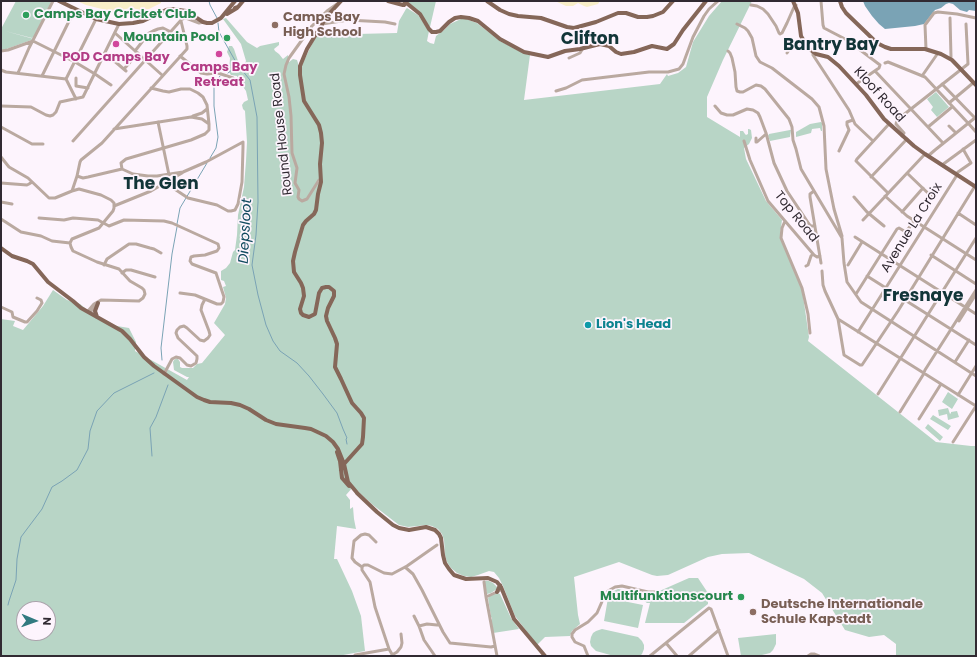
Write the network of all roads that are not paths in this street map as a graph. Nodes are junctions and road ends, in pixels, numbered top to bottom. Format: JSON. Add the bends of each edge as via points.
{"nodes":[{"id":1,"x":53,"y":1,"type":"edge"},
{"id":2,"x":59,"y":1,"type":"edge"},
{"id":3,"x":235,"y":1,"type":"edge"},
{"id":4,"x":243,"y":1,"type":"edge"},
{"id":5,"x":388,"y":1,"type":"edge"},
{"id":6,"x":487,"y":1,"type":"edge"},
{"id":7,"x":673,"y":1,"type":"edge"},
{"id":8,"x":706,"y":1,"type":"edge"},
{"id":9,"x":718,"y":1,"type":"edge"},
{"id":10,"x":821,"y":1,"type":"edge"},
{"id":11,"x":840,"y":1,"type":"edge"},
{"id":12,"x":339,"y":2,"type":"edge"},
{"id":13,"x":405,"y":2,"type":"edge"},
{"id":14,"x":794,"y":3,"type":"edge"},
{"id":15,"x":751,"y":5,"type":"dead end"},
{"id":16,"x":231,"y":6,"type":"junction"},
{"id":17,"x":237,"y":8,"type":"junction"},
{"id":18,"x":75,"y":9,"type":"junction"},
{"id":19,"x":96,"y":18,"type":"junction"},
{"id":20,"x":221,"y":18,"type":"junction"},
{"id":21,"x":950,"y":18,"type":"dead end"},
{"id":22,"x":976,"y":18,"type":"edge"},
{"id":23,"x":181,"y":21,"type":"junction"},
{"id":24,"x":204,"y":22,"type":"junction"},
{"id":25,"x":119,"y":24,"type":"junction"},
{"id":26,"x":322,"y":24,"type":"junction"},
{"id":27,"x":395,"y":24,"type":"dead end"},
{"id":28,"x":737,"y":24,"type":"dead end"},
{"id":29,"x":966,"y":24,"type":"dead end"},
{"id":30,"x":171,"y":32,"type":"junction"},
{"id":31,"x":115,"y":33,"type":"junction"},
{"id":32,"x":33,"y":42,"type":"junction"},
{"id":33,"x":807,"y":47,"type":"junction"},
{"id":34,"x":583,"y":48,"type":"junction"},
{"id":35,"x":926,"y":49,"type":"junction"},
{"id":36,"x":1,"y":51,"type":"edge"},
{"id":37,"x":728,"y":51,"type":"dead end"},
{"id":38,"x":54,"y":52,"type":"junction"},
{"id":39,"x":137,"y":52,"type":"junction"},
{"id":40,"x":813,"y":52,"type":"junction"},
{"id":41,"x":105,"y":53,"type":"junction"},
{"id":42,"x":938,"y":53,"type":"junction"},
{"id":43,"x":787,"y":54,"type":"dead end"},
{"id":44,"x":180,"y":56,"type":"junction"},
{"id":45,"x":569,"y":58,"type":"dead end"},
{"id":46,"x":950,"y":59,"type":"junction"},
{"id":47,"x":146,"y":60,"type":"junction"},
{"id":48,"x":74,"y":62,"type":"junction"},
{"id":49,"x":886,"y":63,"type":"dead end"},
{"id":50,"x":1,"y":70,"type":"edge"},
{"id":51,"x":961,"y":70,"type":"junction"},
{"id":52,"x":875,"y":71,"type":"junction"},
{"id":53,"x":18,"y":73,"type":"junction"},
{"id":54,"x":95,"y":74,"type":"junction"},
{"id":55,"x":162,"y":75,"type":"junction"},
{"id":56,"x":42,"y":76,"type":"junction"},
{"id":57,"x":922,"y":76,"type":"junction"},
{"id":58,"x":76,"y":78,"type":"dead end"},
{"id":59,"x":234,"y":78,"type":"dead end"},
{"id":60,"x":66,"y":79,"type":"junction"},
{"id":61,"x":856,"y":84,"type":"junction"},
{"id":62,"x":942,"y":84,"type":"junction"},
{"id":63,"x":975,"y":84,"type":"edge"},
{"id":64,"x":111,"y":85,"type":"dead end"},
{"id":65,"x":88,"y":88,"type":"junction"},
{"id":66,"x":151,"y":88,"type":"junction"},
{"id":67,"x":936,"y":89,"type":"junction"},
{"id":68,"x":556,"y":91,"type":"dead end"},
{"id":69,"x":955,"y":97,"type":"junction"},
{"id":70,"x":76,"y":99,"type":"junction"},
{"id":71,"x":949,"y":103,"type":"junction"},
{"id":72,"x":1,"y":106,"type":"edge"},
{"id":73,"x":715,"y":106,"type":"dead end"},
{"id":74,"x":952,"y":107,"type":"junction"},
{"id":75,"x":207,"y":109,"type":"junction"},
{"id":76,"x":911,"y":109,"type":"junction"},
{"id":77,"x":191,"y":117,"type":"junction"},
{"id":78,"x":975,"y":117,"type":"edge"},
{"id":79,"x":122,"y":120,"type":"junction"},
{"id":80,"x":853,"y":120,"type":"junction"},
{"id":81,"x":158,"y":122,"type":"junction"},
{"id":82,"x":968,"y":123,"type":"junction"},
{"id":83,"x":209,"y":124,"type":"junction"},
{"id":84,"x":889,"y":124,"type":"junction"},
{"id":85,"x":949,"y":126,"type":"dead end"},
{"id":86,"x":1,"y":127,"type":"edge"},
{"id":87,"x":126,"y":127,"type":"junction"},
{"id":88,"x":928,"y":127,"type":"junction"},
{"id":89,"x":114,"y":129,"type":"junction"},
{"id":90,"x":976,"y":132,"type":"edge"},
{"id":91,"x":956,"y":133,"type":"junction"},
{"id":92,"x":766,"y":134,"type":"junction"},
{"id":93,"x":902,"y":136,"type":"junction"},
{"id":94,"x":756,"y":138,"type":"dead end"},
{"id":95,"x":907,"y":139,"type":"junction"},
{"id":96,"x":976,"y":140,"type":"edge"},
{"id":97,"x":73,"y":141,"type":"dead end"},
{"id":98,"x":744,"y":141,"type":"dead end"},
{"id":99,"x":873,"y":141,"type":"junction"},
{"id":100,"x":943,"y":143,"type":"junction"},
{"id":101,"x":43,"y":144,"type":"dead end"},
{"id":102,"x":163,"y":148,"type":"junction"},
{"id":103,"x":963,"y":149,"type":"junction"},
{"id":104,"x":839,"y":151,"type":"dead end"},
{"id":105,"x":926,"y":155,"type":"junction"},
{"id":106,"x":1,"y":157,"type":"edge"},
{"id":107,"x":121,"y":163,"type":"junction"},
{"id":108,"x":942,"y":165,"type":"junction"},
{"id":109,"x":122,"y":169,"type":"junction"},
{"id":110,"x":113,"y":171,"type":"junction"},
{"id":111,"x":183,"y":172,"type":"junction"},
{"id":112,"x":907,"y":173,"type":"junction"},
{"id":113,"x":957,"y":174,"type":"junction"},
{"id":114,"x":169,"y":175,"type":"junction"},
{"id":115,"x":77,"y":176,"type":"junction"},
{"id":116,"x":871,"y":177,"type":"junction"},
{"id":117,"x":321,"y":180,"type":"junction"},
{"id":118,"x":170,"y":181,"type":"junction"},
{"id":119,"x":32,"y":182,"type":"junction"},
{"id":120,"x":1,"y":183,"type":"edge"},
{"id":121,"x":976,"y":187,"type":"edge"},
{"id":122,"x":923,"y":188,"type":"junction"},
{"id":123,"x":72,"y":190,"type":"junction"},
{"id":124,"x":814,"y":191,"type":"junction"},
{"id":125,"x":888,"y":193,"type":"junction"},
{"id":126,"x":885,"y":196,"type":"junction"},
{"id":127,"x":854,"y":197,"type":"dead end"},
{"id":128,"x":932,"y":197,"type":"dead end"},
{"id":129,"x":1,"y":202,"type":"edge"},
{"id":130,"x":12,"y":204,"type":"dead end"},
{"id":131,"x":114,"y":206,"type":"junction"},
{"id":132,"x":902,"y":212,"type":"junction"},
{"id":133,"x":869,"y":213,"type":"junction"},
{"id":134,"x":958,"y":213,"type":"junction"},
{"id":135,"x":39,"y":218,"type":"dead end"},
{"id":136,"x":1,"y":219,"type":"edge"},
{"id":137,"x":863,"y":220,"type":"dead end"},
{"id":138,"x":785,"y":221,"type":"junction"},
{"id":139,"x":914,"y":221,"type":"junction"},
{"id":140,"x":103,"y":223,"type":"junction"},
{"id":141,"x":976,"y":225,"type":"edge"},
{"id":142,"x":815,"y":226,"type":"junction"},
{"id":143,"x":884,"y":226,"type":"dead end"},
{"id":144,"x":924,"y":227,"type":"junction"},
{"id":145,"x":854,"y":237,"type":"dead end"},
{"id":146,"x":842,"y":238,"type":"junction"},
{"id":147,"x":976,"y":238,"type":"edge"},
{"id":148,"x":942,"y":239,"type":"junction"},
{"id":149,"x":862,"y":242,"type":"junction"},
{"id":150,"x":70,"y":243,"type":"junction"},
{"id":151,"x":1,"y":248,"type":"edge"},
{"id":152,"x":161,"y":253,"type":"dead end"},
{"id":153,"x":813,"y":254,"type":"junction"},
{"id":154,"x":881,"y":254,"type":"junction"},
{"id":155,"x":966,"y":254,"type":"junction"},
{"id":156,"x":932,"y":255,"type":"junction"},
{"id":157,"x":820,"y":256,"type":"junction"},
{"id":158,"x":976,"y":260,"type":"edge"},
{"id":159,"x":821,"y":263,"type":"dead end"},
{"id":160,"x":104,"y":265,"type":"junction"},
{"id":161,"x":848,"y":265,"type":"dead end"},
{"id":162,"x":806,"y":266,"type":"dead end"},
{"id":163,"x":900,"y":266,"type":"junction"},
{"id":164,"x":822,"y":271,"type":"dead end"},
{"id":165,"x":956,"y":271,"type":"junction"},
{"id":166,"x":122,"y":273,"type":"junction"},
{"id":167,"x":867,"y":276,"type":"junction"},
{"id":168,"x":918,"y":277,"type":"junction"},
{"id":169,"x":155,"y":278,"type":"dead end"},
{"id":170,"x":976,"y":284,"type":"edge"},
{"id":171,"x":886,"y":288,"type":"junction"},
{"id":172,"x":976,"y":290,"type":"edge"},
{"id":173,"x":942,"y":292,"type":"junction"},
{"id":174,"x":180,"y":293,"type":"dead end"},
{"id":175,"x":856,"y":294,"type":"junction"},
{"id":176,"x":974,"y":296,"type":"edge"},
{"id":177,"x":37,"y":298,"type":"dead end"},
{"id":178,"x":204,"y":299,"type":"junction"},
{"id":179,"x":904,"y":299,"type":"junction"},
{"id":180,"x":107,"y":300,"type":"junction"},
{"id":181,"x":98,"y":303,"type":"junction"},
{"id":182,"x":1,"y":307,"type":"edge"},
{"id":183,"x":966,"y":308,"type":"junction"},
{"id":184,"x":872,"y":310,"type":"junction"},
{"id":185,"x":89,"y":312,"type":"junction"},
{"id":186,"x":28,"y":314,"type":"dead end"},
{"id":187,"x":928,"y":314,"type":"junction"},
{"id":188,"x":976,"y":314,"type":"edge"},
{"id":189,"x":33,"y":316,"type":"junction"},
{"id":190,"x":98,"y":317,"type":"junction"},
{"id":191,"x":838,"y":319,"type":"junction"},
{"id":192,"x":890,"y":321,"type":"junction"},
{"id":193,"x":844,"y":323,"type":"junction"},
{"id":194,"x":839,"y":326,"type":"junction"},
{"id":195,"x":952,"y":330,"type":"junction"},
{"id":196,"x":858,"y":332,"type":"junction"},
{"id":197,"x":810,"y":333,"type":"dead end"},
{"id":198,"x":914,"y":336,"type":"junction"},
{"id":199,"x":969,"y":340,"type":"junction"},
{"id":200,"x":876,"y":343,"type":"junction"},
{"id":201,"x":976,"y":345,"type":"edge"},
{"id":202,"x":938,"y":352,"type":"junction"},
{"id":203,"x":900,"y":358,"type":"junction"},
{"id":204,"x":955,"y":362,"type":"junction"},
{"id":205,"x":976,"y":366,"type":"edge"},
{"id":206,"x":972,"y":373,"type":"junction"},
{"id":207,"x":164,"y":374,"type":"junction"},
{"id":208,"x":924,"y":374,"type":"junction"},
{"id":209,"x":976,"y":376,"type":"edge"},
{"id":210,"x":941,"y":384,"type":"junction"},
{"id":211,"x":878,"y":394,"type":"dead end"},
{"id":212,"x":958,"y":395,"type":"junction"},
{"id":213,"x":976,"y":406,"type":"edge"},
{"id":214,"x":900,"y":412,"type":"dead end"},
{"id":215,"x":919,"y":419,"type":"dead end"},
{"id":216,"x":316,"y":431,"type":"junction"},
{"id":217,"x":953,"y":442,"type":"dead end"},
{"id":218,"x":344,"y":464,"type":"junction"},
{"id":219,"x":344,"y":472,"type":"junction"},
{"id":220,"x":358,"y":494,"type":"junction"},
{"id":221,"x":376,"y":542,"type":"dead end"},
{"id":222,"x":437,"y":545,"type":"dead end"},
{"id":223,"x":362,"y":567,"type":"junction"},
{"id":224,"x":405,"y":567,"type":"junction"},
{"id":225,"x":484,"y":582,"type":"dead end"},
{"id":226,"x":500,"y":585,"type":"junction"},
{"id":227,"x":502,"y":590,"type":"junction"},
{"id":228,"x":496,"y":592,"type":"junction"},
{"id":229,"x":654,"y":592,"type":"dead end"},
{"id":230,"x":486,"y":596,"type":"junction"},
{"id":231,"x":414,"y":616,"type":"dead end"},
{"id":232,"x":439,"y":625,"type":"junction"},
{"id":233,"x":419,"y":626,"type":"junction"},
{"id":234,"x":719,"y":630,"type":"junction"},
{"id":235,"x":401,"y":634,"type":"dead end"},
{"id":236,"x":666,"y":643,"type":"junction"},
{"id":237,"x":495,"y":646,"type":"junction"},
{"id":238,"x":389,"y":649,"type":"junction"},
{"id":239,"x":355,"y":655,"type":"edge"},
{"id":240,"x":728,"y":655,"type":"edge"},
{"id":241,"x":392,"y":656,"type":"edge"},
{"id":242,"x":435,"y":656,"type":"edge"},
{"id":243,"x":497,"y":656,"type":"edge"},
{"id":244,"x":545,"y":656,"type":"edge"},
{"id":245,"x":588,"y":656,"type":"edge"},
{"id":246,"x":650,"y":656,"type":"edge"},
{"id":247,"x":677,"y":656,"type":"edge"},
{"id":248,"x":689,"y":656,"type":"edge"},
{"id":249,"x":723,"y":656,"type":"edge"},
{"id":250,"x":808,"y":656,"type":"edge"},
{"id":251,"x":819,"y":656,"type":"edge"}],
"edges":[{"from":1,"to":32,"type":"street"},
{"from":2,"to":18,"type":"main road"},
{"from":3,"to":16,"type":"main road"},
{"from":4,"to":17,"type":"main road"},
{"from":5,"to":13,"type":"main road","via":[[402,5]]},
{"from":6,"to":7,"type":"main road","via":[[509,14],[541,18],[574,28],[618,13],[638,17],[654,16],[663,12]]},
{"from":8,"to":34,"type":"main road","via":[[669,48],[652,46],[621,54],[609,46],[600,44]]},
{"from":9,"to":68,"type":"street","via":[[704,16],[679,69],[582,80]]},
{"from":10,"to":52,"type":"street","via":[[824,28],[847,40],[879,64],[880,67]]},
{"from":11,"to":35,"type":"main road","via":[[846,13],[882,46],[894,50]]},
{"from":12,"to":26,"type":"main road"},
{"from":12,"to":117,"type":"street","name":"Round House Road","via":[[309,29],[289,58],[284,74],[289,97],[292,153],[297,168],[295,183],[299,200],[306,200]]},
{"from":13,"to":34,"type":"main road","via":[[420,14],[434,32],[440,32],[453,19],[466,17],[478,21],[500,39],[528,53],[548,57]]},
{"from":14,"to":15,"type":"street","via":[[789,19],[780,34],[768,14],[761,8]]},
{"from":14,"to":33,"type":"main road","name":"Kloof Road","via":[[801,36]]},
{"from":16,"to":17,"type":"main road"},
{"from":16,"to":20,"type":"main road"},
{"from":17,"to":20,"type":"main road"},
{"from":18,"to":19,"type":"main road"},
{"from":18,"to":38,"type":"street"},
{"from":19,"to":25,"type":"main road"},
{"from":19,"to":48,"type":"street"},
{"from":20,"to":24,"type":"main road","via":[[212,23]]},
{"from":21,"to":46,"type":"street"},
{"from":22,"to":35,"type":"street","via":[[945,12],[934,13],[925,24]]},
{"from":23,"to":24,"type":"street","via":[[186,18],[199,23]]},
{"from":23,"to":30,"type":"street"},
{"from":23,"to":44,"type":"street","via":[[187,47]]},
{"from":24,"to":25,"type":"main road","via":[[186,11],[172,9],[143,21]]},
{"from":25,"to":31,"type":"street"},
{"from":26,"to":27,"type":"street","via":[[348,20]]},
{"from":26,"to":117,"type":"main road","via":[[305,52],[299,68],[304,101],[319,125],[321,134]]},
{"from":28,"to":146,"type":"street","via":[[748,31],[760,62],[820,108],[824,126],[826,169]]},
{"from":29,"to":51,"type":"street","via":[[968,64]]},
{"from":30,"to":39,"type":"street","via":[[162,28],[153,31]]},
{"from":30,"to":47,"type":"street"},
{"from":31,"to":39,"type":"street"},
{"from":31,"to":41,"type":"street"},
{"from":32,"to":36,"type":"street"},
{"from":32,"to":38,"type":"street"},
{"from":32,"to":53,"type":"street"},
{"from":33,"to":40,"type":"main road","name":"Kloof Road"},
{"from":33,"to":43,"type":"street","via":[[793,47]]},
{"from":34,"to":45,"type":"street","via":[[580,54]]},
{"from":35,"to":42,"type":"main road"},
{"from":37,"to":124,"type":"street","via":[[736,73],[738,91],[744,92],[756,85],[761,86],[788,118],[801,169]]},
{"from":38,"to":48,"type":"street"},
{"from":38,"to":56,"type":"street"},
{"from":39,"to":41,"type":"street","via":[[125,70]]},
{"from":39,"to":47,"type":"street"},
{"from":40,"to":61,"type":"main road","name":"Kloof Road","via":[[831,59]]},
{"from":40,"to":80,"type":"street"},
{"from":41,"to":54,"type":"street"},
{"from":42,"to":46,"type":"main road"},
{"from":42,"to":57,"type":"street"},
{"from":44,"to":55,"type":"street"},
{"from":44,"to":59,"type":"street","via":[[201,73],[216,73]]},
{"from":46,"to":51,"type":"main road"},
{"from":47,"to":55,"type":"street"},
{"from":47,"to":97,"type":"street"},
{"from":48,"to":54,"type":"street"},
{"from":48,"to":60,"type":"street"},
{"from":49,"to":57,"type":"street"},
{"from":50,"to":53,"type":"street"},
{"from":51,"to":62,"type":"street"},
{"from":51,"to":63,"type":"main road"},
{"from":52,"to":61,"type":"street"},
{"from":52,"to":76,"type":"street"},
{"from":53,"to":56,"type":"street"},
{"from":54,"to":64,"type":"street"},
{"from":54,"to":65,"type":"street"},
{"from":55,"to":66,"type":"street"},
{"from":56,"to":60,"type":"street"},
{"from":57,"to":67,"type":"street"},
{"from":58,"to":65,"type":"street","via":[[76,86]]},
{"from":60,"to":70,"type":"street"},
{"from":61,"to":84,"type":"main road","name":"Kloof Road"},
{"from":62,"to":67,"type":"street"},
{"from":62,"to":69,"type":"street"},
{"from":63,"to":69,"type":"street"},
{"from":65,"to":70,"type":"street","via":[[83,97]]},
{"from":66,"to":75,"type":"street","via":[[169,92],[192,89],[203,97]]},
{"from":66,"to":79,"type":"street"},
{"from":67,"to":71,"type":"street"},
{"from":67,"to":76,"type":"street"},
{"from":69,"to":71,"type":"street"},
{"from":69,"to":78,"type":"street"},
{"from":70,"to":72,"type":"street","via":[[60,102],[54,115],[50,116],[31,106]]},
{"from":71,"to":74,"type":"street"},
{"from":73,"to":92,"type":"street","via":[[727,115],[746,109],[754,111],[760,117]]},
{"from":74,"to":82,"type":"street"},
{"from":74,"to":88,"type":"street"},
{"from":75,"to":77,"type":"street"},
{"from":75,"to":83,"type":"street"},
{"from":76,"to":88,"type":"street"},
{"from":76,"to":93,"type":"street","via":[[896,122],[904,133]]},
{"from":77,"to":81,"type":"street"},
{"from":77,"to":83,"type":"street","via":[[202,119]]},
{"from":78,"to":82,"type":"street"},
{"from":79,"to":87,"type":"street"},
{"from":79,"to":89,"type":"street"},
{"from":80,"to":99,"type":"street"},
{"from":80,"to":104,"type":"street","via":[[847,122],[849,129]]},
{"from":81,"to":87,"type":"street"},
{"from":81,"to":102,"type":"street"},
{"from":82,"to":90,"type":"street"},
{"from":82,"to":91,"type":"street"},
{"from":83,"to":102,"type":"street","via":[[209,130],[205,134]]},
{"from":84,"to":93,"type":"main road","name":"Kloof Road"},
{"from":84,"to":99,"type":"street"},
{"from":85,"to":91,"type":"street"},
{"from":86,"to":101,"type":"street","via":[[32,144]]},
{"from":87,"to":89,"type":"street"},
{"from":88,"to":100,"type":"street"},
{"from":89,"to":115,"type":"street","via":[[81,160]]},
{"from":91,"to":100,"type":"street"},
{"from":92,"to":94,"type":"street","via":[[757,142]]},
{"from":92,"to":142,"type":"street","via":[[774,163],[787,191],[809,224]]},
{"from":93,"to":95,"type":"main road","name":"Kloof Road"},
{"from":95,"to":105,"type":"main road","name":"Kloof Road"},
{"from":95,"to":116,"type":"street"},
{"from":96,"to":103,"type":"street"},
{"from":98,"to":138,"type":"street","name":"Top Road","via":[[767,199]]},
{"from":99,"to":116,"type":"street","via":[[856,160]]},
{"from":100,"to":105,"type":"street"},
{"from":102,"to":107,"type":"street","via":[[126,159]]},
{"from":102,"to":114,"type":"street"},
{"from":103,"to":108,"type":"street"},
{"from":103,"to":113,"type":"street","via":[[972,163]]},
{"from":105,"to":108,"type":"main road","name":"Kloof Road"},
{"from":105,"to":112,"type":"street"},
{"from":106,"to":119,"type":"street","via":[[9,167]]},
{"from":107,"to":109,"type":"street"},
{"from":107,"to":110,"type":"street"},
{"from":108,"to":113,"type":"main road","name":"Kloof Road"},
{"from":109,"to":110,"type":"street"},
{"from":109,"to":114,"type":"street","via":[[142,176]]},
{"from":110,"to":115,"type":"street","via":[[83,178]]},
{"from":111,"to":114,"type":"street"},
{"from":111,"to":118,"type":"street"},
{"from":111,"to":118,"type":"street","via":[[243,142],[242,182],[235,210],[228,211],[217,205],[187,197],[171,186]]},
{"from":112,"to":122,"type":"street"},
{"from":112,"to":125,"type":"street"},
{"from":113,"to":121,"type":"main road","name":"Kloof Road"},
{"from":113,"to":144,"type":"street","name":"Avenue La Croix"},
{"from":114,"to":118,"type":"street"},
{"from":115,"to":123,"type":"street"},
{"from":116,"to":125,"type":"street"},
{"from":117,"to":218,"type":"main road","via":[[316,210],[305,221],[294,254],[294,269],[302,283],[304,296],[300,312],[304,316],[310,317],[315,313],[323,288],[330,288],[334,293],[326,317],[336,343],[334,364],[364,421],[362,444]]},
{"from":118,"to":131,"type":"street"},
{"from":119,"to":120,"type":"street","via":[[27,185]]},
{"from":119,"to":123,"type":"street","via":[[50,199]]},
{"from":121,"to":134,"type":"street"},
{"from":122,"to":128,"type":"street"},
{"from":122,"to":132,"type":"street"},
{"from":123,"to":131,"type":"street","via":[[79,189],[101,195],[113,202]]},
{"from":124,"to":142,"type":"street","via":[[810,197]]},
{"from":124,"to":146,"type":"street"},
{"from":125,"to":126,"type":"street"},
{"from":126,"to":132,"type":"street"},
{"from":126,"to":133,"type":"street"},
{"from":127,"to":133,"type":"street"},
{"from":129,"to":130,"type":"street"},
{"from":131,"to":140,"type":"street"},
{"from":132,"to":139,"type":"street"},
{"from":133,"to":137,"type":"street"},
{"from":133,"to":143,"type":"street"},
{"from":134,"to":141,"type":"street"},
{"from":134,"to":148,"type":"street"},
{"from":135,"to":140,"type":"street","via":[[75,218]]},
{"from":136,"to":150,"type":"street","via":[[21,232]]},
{"from":138,"to":153,"type":"street","name":"Top Road"},
{"from":138,"to":197,"type":"street","via":[[781,238],[803,289]]},
{"from":139,"to":144,"type":"street"},
{"from":139,"to":154,"type":"street","via":[[906,232],[898,228]]},
{"from":140,"to":150,"type":"street","via":[[97,229],[75,237]]},
{"from":140,"to":178,"type":"street","via":[[109,226],[126,220],[164,221],[216,243],[219,246],[217,252],[190,259],[192,264],[214,271],[217,275],[224,297],[223,302],[218,304]]},
{"from":142,"to":157,"type":"street"},
{"from":144,"to":148,"type":"street"},
{"from":144,"to":163,"type":"street","name":"Avenue La Croix"},
{"from":145,"to":149,"type":"street"},
{"from":146,"to":175,"type":"street","via":[[848,282]]},
{"from":147,"to":155,"type":"street"},
{"from":148,"to":155,"type":"street"},
{"from":148,"to":156,"type":"street"},
{"from":149,"to":154,"type":"street"},
{"from":149,"to":161,"type":"street"},
{"from":150,"to":160,"type":"street","via":[[73,251]]},
{"from":151,"to":185,"type":"main road","via":[[12,256],[32,264],[51,285]]},
{"from":152,"to":160,"type":"street","via":[[129,244]]},
{"from":153,"to":157,"type":"street","name":"Top Road","via":[[816,257]]},
{"from":153,"to":162,"type":"street","via":[[809,265]]},
{"from":154,"to":163,"type":"street"},
{"from":154,"to":167,"type":"street"},
{"from":155,"to":158,"type":"street"},
{"from":155,"to":165,"type":"street"},
{"from":156,"to":165,"type":"street"},
{"from":156,"to":168,"type":"street"},
{"from":157,"to":159,"type":"street"},
{"from":160,"to":166,"type":"street"},
{"from":163,"to":168,"type":"street"},
{"from":163,"to":171,"type":"street","name":"Avenue La Croix"},
{"from":164,"to":191,"type":"street","via":[[823,285]]},
{"from":165,"to":170,"type":"street"},
{"from":165,"to":173,"type":"street"},
{"from":166,"to":169,"type":"street","via":[[131,270]]},
{"from":166,"to":180,"type":"street","via":[[143,289],[144,297],[138,301]]},
{"from":167,"to":171,"type":"street"},
{"from":167,"to":175,"type":"street"},
{"from":168,"to":173,"type":"street"},
{"from":168,"to":179,"type":"street"},
{"from":171,"to":179,"type":"street"},
{"from":171,"to":184,"type":"street","name":"Avenue La Croix"},
{"from":172,"to":176,"type":"street"},
{"from":173,"to":183,"type":"street"},
{"from":173,"to":187,"type":"street"},
{"from":174,"to":178,"type":"street"},
{"from":175,"to":184,"type":"street","via":[[862,303]]},
{"from":176,"to":183,"type":"street"},
{"from":177,"to":189,"type":"street","via":[[42,303]]},
{"from":178,"to":207,"type":"street","via":[[201,310],[210,335],[208,338],[200,340],[184,326],[176,333],[197,356],[196,363],[187,365],[176,357],[172,359]]},
{"from":179,"to":187,"type":"street"},
{"from":179,"to":192,"type":"street"},
{"from":180,"to":181,"type":"street"},
{"from":180,"to":185,"type":"street","via":[[97,302]]},
{"from":181,"to":185,"type":"street"},
{"from":181,"to":190,"type":"main road","via":[[95,309]]},
{"from":182,"to":189,"type":"street","via":[[12,312],[13,317],[25,322]]},
{"from":183,"to":188,"type":"street"},
{"from":183,"to":195,"type":"street"},
{"from":184,"to":192,"type":"street"},
{"from":184,"to":196,"type":"street","name":"Avenue La Croix"},
{"from":185,"to":190,"type":"main road"},
{"from":186,"to":189,"type":"street"},
{"from":187,"to":195,"type":"street"},
{"from":187,"to":198,"type":"street"},
{"from":190,"to":207,"type":"main road","via":[[122,331],[149,362]]},
{"from":191,"to":193,"type":"street"},
{"from":191,"to":194,"type":"street"},
{"from":192,"to":198,"type":"street"},
{"from":192,"to":200,"type":"street"},
{"from":193,"to":194,"type":"street"},
{"from":193,"to":196,"type":"street"},
{"from":194,"to":200,"type":"street","via":[[845,356],[861,366]]},
{"from":195,"to":199,"type":"street"},
{"from":195,"to":202,"type":"street"},
{"from":196,"to":200,"type":"street"},
{"from":198,"to":202,"type":"street"},
{"from":198,"to":203,"type":"street"},
{"from":199,"to":201,"type":"street"},
{"from":199,"to":204,"type":"street"},
{"from":200,"to":203,"type":"street"},
{"from":202,"to":204,"type":"street"},
{"from":202,"to":208,"type":"street"},
{"from":203,"to":208,"type":"street"},
{"from":203,"to":211,"type":"street"},
{"from":204,"to":206,"type":"street"},
{"from":205,"to":206,"type":"street"},
{"from":206,"to":209,"type":"street"},
{"from":206,"to":212,"type":"street"},
{"from":207,"to":216,"type":"main road","via":[[204,400],[240,405],[276,424]]},
{"from":208,"to":210,"type":"street"},
{"from":208,"to":214,"type":"street"},
{"from":210,"to":212,"type":"street"},
{"from":210,"to":215,"type":"street"},
{"from":212,"to":213,"type":"street"},
{"from":213,"to":217,"type":"street"},
{"from":216,"to":218,"type":"main road","via":[[333,442]]},
{"from":216,"to":219,"type":"main road","via":[[334,447]]},
{"from":218,"to":219,"type":"main road"},
{"from":219,"to":220,"type":"main road","via":[[349,484]]},
{"from":219,"to":220,"type":"main road","via":[[345,478],[342,478]]},
{"from":220,"to":226,"type":"main road","via":[[399,528],[409,530],[426,527],[435,530],[441,538],[445,563],[454,575],[466,579],[491,578]]},
{"from":221,"to":223,"type":"street","via":[[365,534],[354,541],[352,558]]},
{"from":222,"to":224,"type":"street"},
{"from":223,"to":224,"type":"street","via":[[369,565],[390,574]]},
{"from":223,"to":238,"type":"street","via":[[370,582],[374,604]]},
{"from":224,"to":232,"type":"street","via":[[413,574]]},
{"from":225,"to":230,"type":"street"},
{"from":226,"to":227,"type":"main road"},
{"from":226,"to":228,"type":"main road"},
{"from":227,"to":228,"type":"street"},
{"from":227,"to":244,"type":"main road","via":[[514,619]]},
{"from":228,"to":230,"type":"street"},
{"from":229,"to":245,"type":"street","via":[[622,586],[608,591],[597,613],[572,634],[574,641],[585,647]]},
{"from":230,"to":237,"type":"street"},
{"from":231,"to":233,"type":"street"},
{"from":232,"to":233,"type":"street"},
{"from":232,"to":237,"type":"street","via":[[451,643]]},
{"from":233,"to":242,"type":"street","via":[[423,639]]},
{"from":234,"to":236,"type":"street","via":[[709,608]]},
{"from":234,"to":240,"type":"street"},
{"from":234,"to":248,"type":"street"},
{"from":235,"to":241,"type":"street","via":[[401,647]]},
{"from":236,"to":246,"type":"street"},
{"from":236,"to":247,"type":"street"},
{"from":237,"to":243,"type":"street"},
{"from":238,"to":239,"type":"street"},
{"from":238,"to":241,"type":"street"},
{"from":240,"to":249,"type":"street"},
{"from":250,"to":251,"type":"street"}]}
